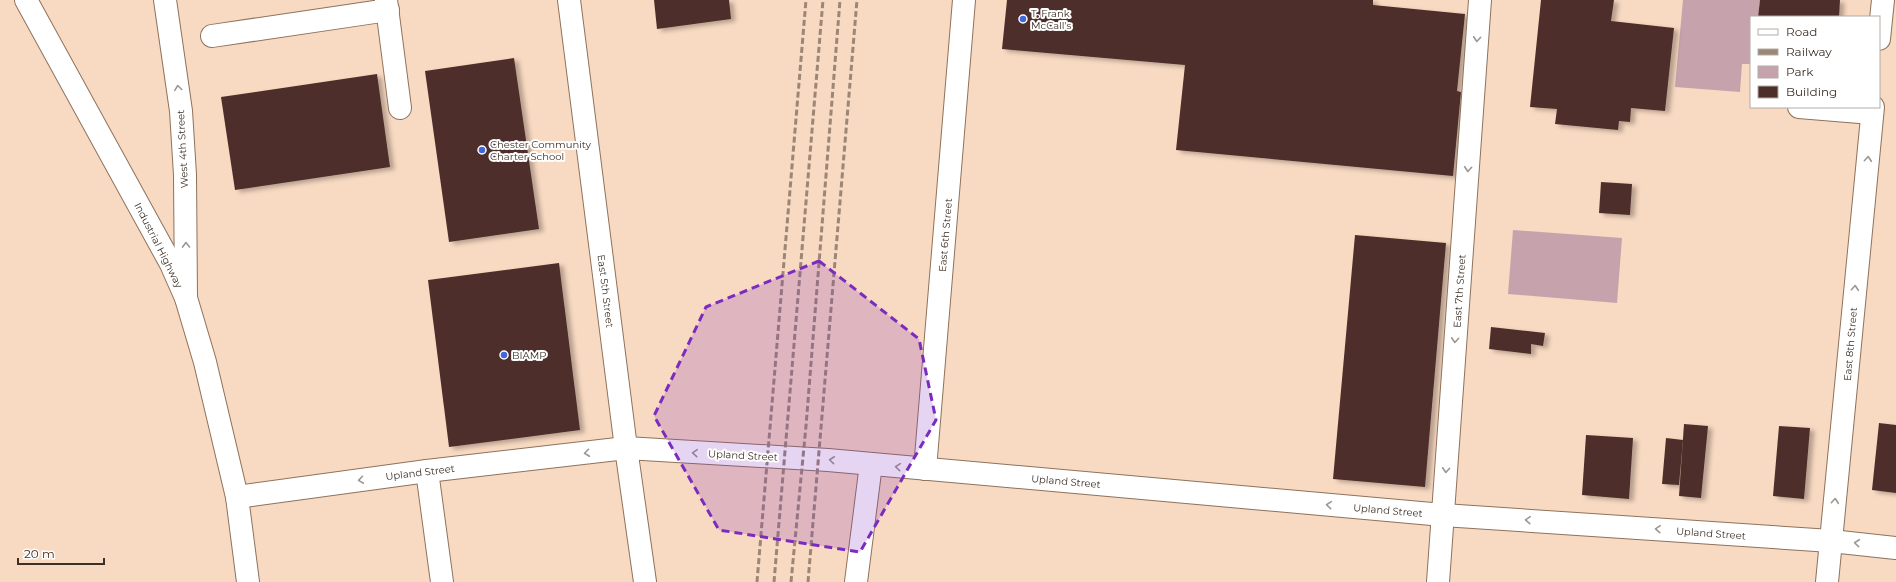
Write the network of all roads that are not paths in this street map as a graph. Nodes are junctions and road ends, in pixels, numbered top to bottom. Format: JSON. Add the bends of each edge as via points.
{"nodes":[{"id":1,"x":26,"y":0,"type":"edge"},
{"id":2,"x":166,"y":0,"type":"edge"},
{"id":3,"x":569,"y":0,"type":"edge"},
{"id":4,"x":964,"y":0,"type":"edge"},
{"id":5,"x":1480,"y":0,"type":"edge"},
{"id":6,"x":1883,"y":0,"type":"edge"},
{"id":7,"x":387,"y":5,"type":"edge"},
{"id":8,"x":1880,"y":28,"type":"edge"},
{"id":9,"x":212,"y":36,"type":"dead end"},
{"id":10,"x":400,"y":108,"type":"dead end"},
{"id":11,"x":1823,"y":108,"type":"edge"},
{"id":12,"x":1872,"y":110,"type":"edge"},
{"id":13,"x":186,"y":298,"type":"junction"},
{"id":14,"x":626,"y":448,"type":"junction"},
{"id":15,"x":870,"y":464,"type":"junction"},
{"id":16,"x":925,"y":469,"type":"junction"},
{"id":17,"x":427,"y":471,"type":"junction"},
{"id":18,"x":237,"y":497,"type":"junction"},
{"id":19,"x":1443,"y":515,"type":"junction"},
{"id":20,"x":1831,"y":540,"type":"junction"},
{"id":21,"x":1896,"y":548,"type":"edge"},
{"id":22,"x":248,"y":582,"type":"edge"},
{"id":23,"x":442,"y":582,"type":"edge"},
{"id":24,"x":645,"y":582,"type":"edge"},
{"id":25,"x":856,"y":582,"type":"edge"},
{"id":26,"x":1438,"y":582,"type":"edge"},
{"id":27,"x":1827,"y":582,"type":"edge"}],
"edges":[{"from":1,"to":13,"type":"street","name":"Industrial Highway","via":[[171,264]]},
{"from":13,"to":2,"type":"street","name":"West 4th Street","one_way":true,"via":[[185,182],[181,111]]},
{"from":3,"to":14,"type":"street","name":"East 5th Street"},
{"from":4,"to":16,"type":"street","name":"East 6th Street"},
{"from":5,"to":19,"type":"street","name":"East 7th Street","one_way":true},
{"from":6,"to":8,"type":"street"},
{"from":7,"to":9,"type":"street"},
{"from":7,"to":10,"type":"street"},
{"from":11,"to":12,"type":"street"},
{"from":20,"to":12,"type":"street","name":"East 8th Street","one_way":true},
{"from":13,"to":18,"type":"street","name":"Industrial Highway","via":[[205,362]]},
{"from":15,"to":14,"type":"street","name":"Upland Street","one_way":true},
{"from":14,"to":17,"type":"street","name":"Upland Street","one_way":true},
{"from":14,"to":24,"type":"street","name":"East 5th Street"},
{"from":16,"to":15,"type":"street","name":"Upland Street","one_way":true},
{"from":15,"to":25,"type":"street"},
{"from":19,"to":16,"type":"street","name":"Upland Street","one_way":true},
{"from":17,"to":18,"type":"street","name":"Upland Street","one_way":true},
{"from":17,"to":23,"type":"street"},
{"from":18,"to":22,"type":"street","name":"Industrial Highway"},
{"from":20,"to":19,"type":"street","name":"Upland Street","one_way":true},
{"from":19,"to":26,"type":"street","name":"East 7th Street"},
{"from":21,"to":20,"type":"street","name":"Upland Street","one_way":true},
{"from":20,"to":27,"type":"street","name":"East 8th Street"}]}
